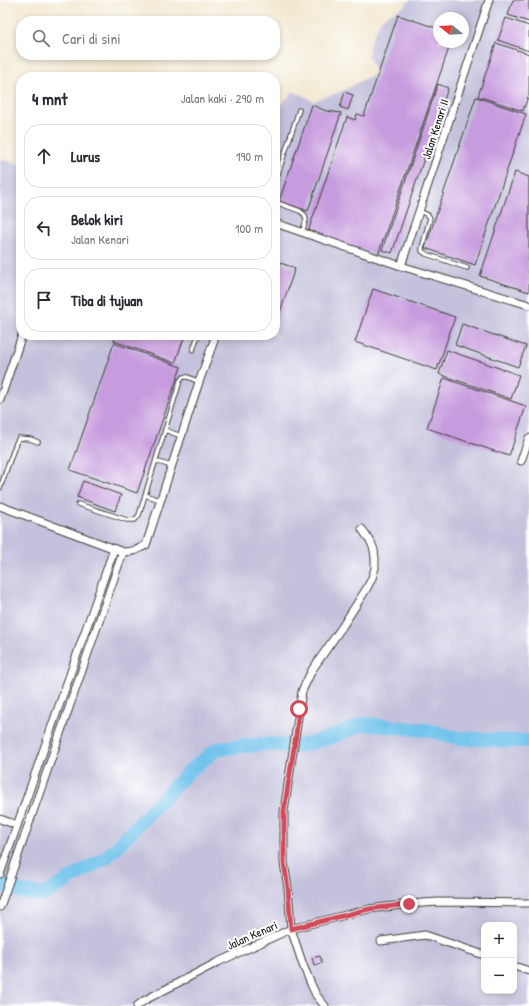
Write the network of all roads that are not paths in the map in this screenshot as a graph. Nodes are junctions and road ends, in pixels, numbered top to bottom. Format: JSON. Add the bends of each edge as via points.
{"nodes":[{"id":1,"x":489,"y":0,"type":"edge"},
{"id":2,"x":299,"y":110,"type":"dead end"},
{"id":3,"x":280,"y":168,"type":"edge"},
{"id":4,"x":280,"y":204,"type":"edge"},
{"id":5,"x":419,"y":211,"type":"junction"},
{"id":6,"x":280,"y":225,"type":"edge"},
{"id":7,"x":302,"y":232,"type":"junction"},
{"id":8,"x":401,"y":266,"type":"junction"},
{"id":9,"x":467,"y":268,"type":"dead end"},
{"id":10,"x":529,"y":305,"type":"edge"},
{"id":11,"x":20,"y":340,"type":"edge"},
{"id":12,"x":196,"y":340,"type":"edge"},
{"id":13,"x":214,"y":340,"type":"edge"},
{"id":14,"x":193,"y":350,"type":"dead end"},
{"id":15,"x":199,"y":382,"type":"junction"},
{"id":16,"x":0,"y":400,"type":"edge"},
{"id":17,"x":165,"y":430,"type":"junction"},
{"id":18,"x":181,"y":436,"type":"junction"},
{"id":19,"x":529,"y":438,"type":"edge"},
{"id":20,"x":38,"y":442,"type":"dead end"},
{"id":21,"x":156,"y":461,"type":"junction"},
{"id":22,"x":521,"y":461,"type":"dead end"},
{"id":23,"x":172,"y":466,"type":"junction"},
{"id":24,"x":0,"y":488,"type":"edge"},
{"id":25,"x":145,"y":495,"type":"junction"},
{"id":26,"x":160,"y":500,"type":"junction"},
{"id":27,"x":78,"y":504,"type":"dead end"},
{"id":28,"x":0,"y":506,"type":"edge"},
{"id":29,"x":362,"y":529,"type":"dead end"},
{"id":30,"x":114,"y":549,"type":"junction"},
{"id":31,"x":123,"y":552,"type":"junction"},
{"id":32,"x":0,"y":819,"type":"edge"},
{"id":33,"x":17,"y":825,"type":"junction"},
{"id":34,"x":1,"y":873,"type":"edge"},
{"id":35,"x":529,"y":903,"type":"edge"},
{"id":36,"x":1,"y":905,"type":"edge"},
{"id":37,"x":291,"y":929,"type":"junction"},
{"id":38,"x":381,"y":941,"type":"dead end"},
{"id":39,"x":481,"y":954,"type":"edge"},
{"id":40,"x":517,"y":967,"type":"edge"},
{"id":41,"x":529,"y":971,"type":"edge"},
{"id":42,"x":137,"y":1006,"type":"edge"},
{"id":43,"x":325,"y":1006,"type":"edge"}],
"edges":[{"from":1,"to":5,"type":"street","name":"Jalan Kenari II"},
{"from":2,"to":3,"type":"lane"},
{"from":4,"to":7,"type":"lane","via":[[305,215]]},
{"from":5,"to":8,"type":"street","name":"Jalan Kenari II"},
{"from":5,"to":9,"type":"lane","via":[[430,218],[422,251]]},
{"from":6,"to":7,"type":"street"},
{"from":7,"to":8,"type":"street"},
{"from":8,"to":10,"type":"street"},
{"from":11,"to":16,"type":"street"},
{"from":12,"to":14,"type":"lane"},
{"from":13,"to":15,"type":"street"},
{"from":15,"to":17,"type":"lane","via":[[188,377],[180,381]]},
{"from":15,"to":18,"type":"street"},
{"from":17,"to":18,"type":"lane"},
{"from":17,"to":21,"type":"lane"},
{"from":18,"to":23,"type":"street"},
{"from":19,"to":22,"type":"street"},
{"from":20,"to":24,"type":"lane","via":[[30,438],[19,438]]},
{"from":21,"to":23,"type":"lane"},
{"from":21,"to":25,"type":"lane"},
{"from":23,"to":26,"type":"street"},
{"from":25,"to":26,"type":"lane"},
{"from":25,"to":27,"type":"lane","via":[[135,520],[127,520]]},
{"from":26,"to":31,"type":"street","via":[[146,545],[136,551]]},
{"from":28,"to":30,"type":"street"},
{"from":29,"to":37,"type":"street","via":[[374,550],[375,568],[372,578],[312,670],[302,691],[284,811],[284,863]]},
{"from":30,"to":31,"type":"street"},
{"from":30,"to":33,"type":"street"},
{"from":31,"to":36,"type":"street"},
{"from":32,"to":33,"type":"street"},
{"from":33,"to":34,"type":"street"},
{"from":35,"to":37,"type":"street","name":"Jalan Kenari","via":[[409,904],[369,909]]},
{"from":37,"to":42,"type":"street","name":"Jalan Kenari","via":[[218,962]]},
{"from":37,"to":43,"type":"street","via":[[311,984]]},
{"from":38,"to":39,"type":"street","via":[[425,935]]},
{"from":40,"to":41,"type":"street"}]}
